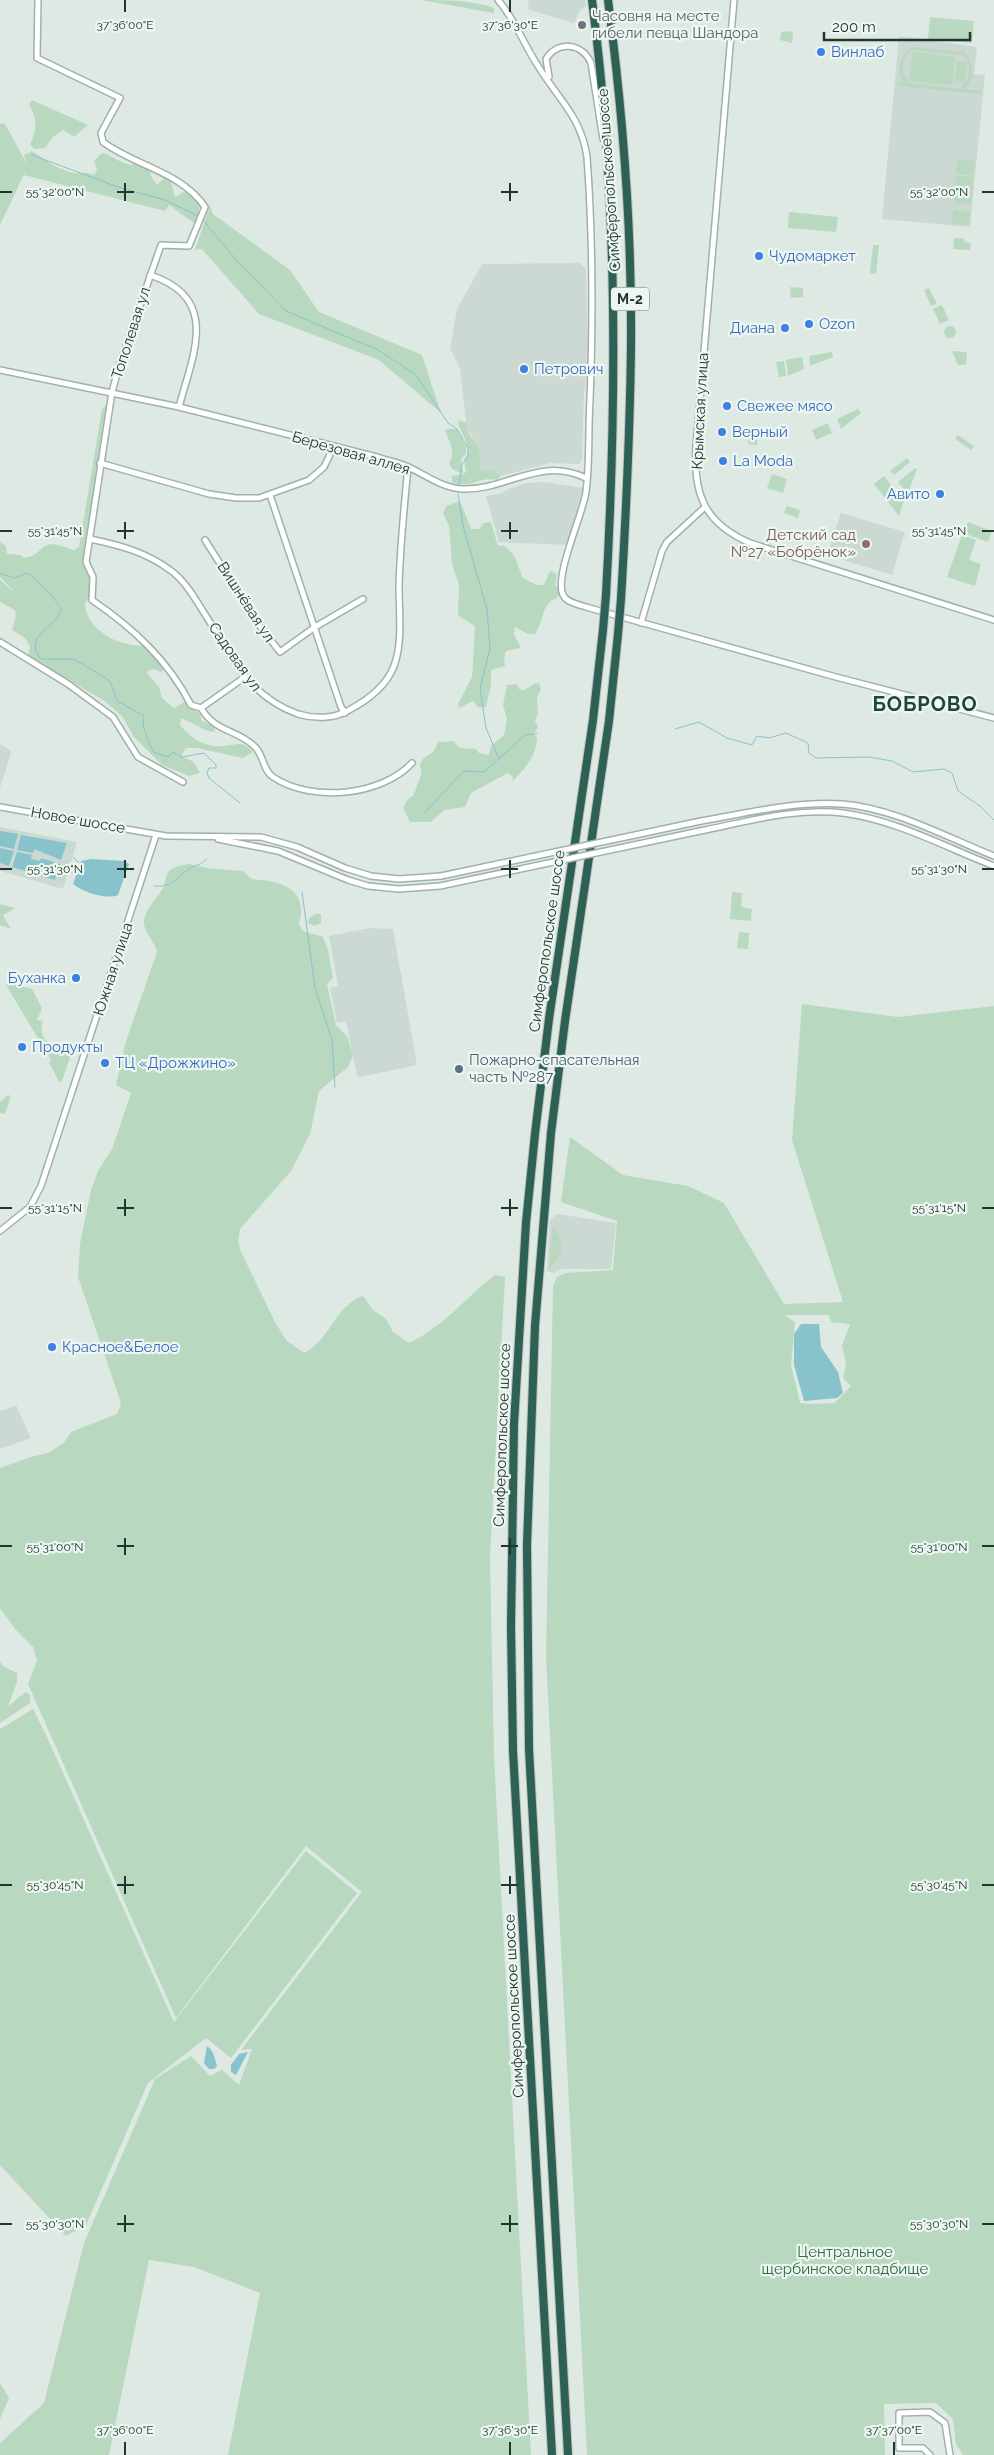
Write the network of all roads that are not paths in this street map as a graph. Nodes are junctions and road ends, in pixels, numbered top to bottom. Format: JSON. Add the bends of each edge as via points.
{"nodes":[{"id":1,"x":38,"y":0,"type":"edge"},
{"id":2,"x":498,"y":0,"type":"edge"},
{"id":3,"x":592,"y":0,"type":"edge"},
{"id":4,"x":608,"y":0,"type":"edge"},
{"id":5,"x":734,"y":0,"type":"edge"},
{"id":6,"x":554,"y":88,"type":"junction"},
{"id":7,"x":608,"y":168,"type":"junction"},
{"id":8,"x":150,"y":276,"type":"junction"},
{"id":9,"x":0,"y":370,"type":"edge"},
{"id":10,"x":112,"y":392,"type":"junction"},
{"id":11,"x":179,"y":407,"type":"junction"},
{"id":12,"x":334,"y":446,"type":"junction"},
{"id":13,"x":100,"y":463,"type":"junction"},
{"id":14,"x":408,"y":467,"type":"junction"},
{"id":15,"x":586,"y":478,"type":"junction"},
{"id":16,"x":270,"y":495,"type":"junction"},
{"id":17,"x":705,"y":507,"type":"junction"},
{"id":18,"x":90,"y":539,"type":"junction"},
{"id":19,"x":205,"y":540,"type":"dead end"},
{"id":20,"x":363,"y":599,"type":"dead end"},
{"id":21,"x":994,"y":620,"type":"edge"},
{"id":22,"x":641,"y":622,"type":"junction"},
{"id":23,"x":315,"y":626,"type":"junction"},
{"id":24,"x":0,"y":642,"type":"edge"},
{"id":25,"x":245,"y":677,"type":"junction"},
{"id":26,"x":201,"y":708,"type":"junction"},
{"id":27,"x":345,"y":713,"type":"junction"},
{"id":28,"x":994,"y":718,"type":"edge"},
{"id":29,"x":412,"y":763,"type":"dead end"},
{"id":30,"x":183,"y":782,"type":"dead end"},
{"id":31,"x":0,"y":807,"type":"edge"},
{"id":32,"x":156,"y":835,"type":"junction"},
{"id":33,"x":213,"y":837,"type":"junction"},
{"id":34,"x":994,"y":856,"type":"edge"},
{"id":35,"x":994,"y":866,"type":"edge"},
{"id":36,"x":0,"y":1231,"type":"edge"},
{"id":37,"x":552,"y":2455,"type":"edge"},
{"id":38,"x":568,"y":2455,"type":"edge"},
{"id":39,"x":930,"y":2455,"type":"edge"},
{"id":40,"x":950,"y":2455,"type":"edge"}],
"edges":[{"from":1,"to":8,"type":"street","name":"Тополевая ул","via":[[37,58],[120,98],[101,133],[103,142],[175,180],[198,196],[205,207],[192,243],[189,246],[161,245]]},
{"from":2,"to":6,"type":"street","via":[[538,68]]},
{"from":3,"to":7,"type":"highway","name":"Симферопольское шоссе","number":"М-2"},
{"from":4,"to":38,"type":"highway","name":"Симферопольское шоссе","number":"М-2","bridge":true,"via":[[625,175],[631,345],[628,472],[621,599],[608,721],[564,1020],[550,1143],[535,1326],[527,1535],[529,1749]]},
{"from":5,"to":17,"type":"street","name":"Крымская улица","via":[[695,463],[699,496]]},
{"from":6,"to":7,"type":"street","via":[[546,72],[549,54],[563,46],[583,50],[591,62]]},
{"from":6,"to":15,"type":"street","via":[[581,129],[587,157],[592,336]]},
{"from":7,"to":37,"type":"highway","name":"Симферопольское шоссе","number":"М-2","bridge":true,"via":[[615,344],[613,471],[606,595],[593,720],[535,1134],[526,1223],[514,1424],[513,1751]]},
{"from":8,"to":10,"type":"street","name":"Тополевая ул"},
{"from":8,"to":11,"type":"street","via":[[172,285],[188,300],[196,315],[197,334]]},
{"from":9,"to":10,"type":"street","name":"Березовая аллея"},
{"from":10,"to":11,"type":"street","name":"Березовая аллея"},
{"from":10,"to":13,"type":"street","name":"Тополевая ул"},
{"from":11,"to":12,"type":"street","name":"Березовая аллея"},
{"from":12,"to":14,"type":"street","name":"Березовая аллея"},
{"from":12,"to":16,"type":"street","via":[[317,474]]},
{"from":13,"to":16,"type":"street","via":[[210,494],[236,498]]},
{"from":13,"to":18,"type":"street","name":"Тополевая ул"},
{"from":14,"to":15,"type":"street","name":"Березовая аллея","via":[[430,480],[460,489],[474,489],[537,471],[565,471]]},
{"from":14,"to":27,"type":"street","name":"Садовая ул","via":[[398,645],[394,666],[383,686]]},
{"from":15,"to":22,"type":"street","via":[[586,497],[570,543],[562,592],[569,601]]},
{"from":16,"to":23,"type":"street"},
{"from":17,"to":21,"type":"street","name":"Крымская улица","via":[[719,526],[750,543]]},
{"from":17,"to":22,"type":"street","via":[[662,550]]},
{"from":18,"to":25,"type":"street","name":"Садовая ул","via":[[140,553],[171,570],[197,602]]},
{"from":18,"to":26,"type":"street","name":"Тополевая ул","via":[[86,562],[93,577],[92,600],[120,619],[147,644],[169,668],[191,705]]},
{"from":19,"to":23,"type":"street","name":"Вишнёвая ул","via":[[280,652]]},
{"from":20,"to":23,"type":"street"},
{"from":22,"to":28,"type":"street"},
{"from":23,"to":27,"type":"street","via":[[340,707]]},
{"from":24,"to":30,"type":"street","via":[[68,684],[113,717],[138,757]]},
{"from":25,"to":26,"type":"street"},
{"from":25,"to":27,"type":"street","name":"Садовая ул","via":[[268,700],[285,709],[306,716],[330,717]]},
{"from":26,"to":29,"type":"street","via":[[212,723],[253,745],[273,777],[311,791],[370,788],[402,774]]},
{"from":31,"to":32,"type":"street","name":"Новое шоссе"},
{"from":32,"to":33,"type":"street","name":"Новое шоссе"},
{"from":32,"to":36,"type":"street","name":"Южная улица","via":[[42,1186],[30,1207]]},
{"from":33,"to":34,"type":"street","bridge":true,"via":[[247,836],[277,841],[345,868],[371,876],[399,879],[441,876],[701,821],[800,804],[844,804],[895,817]]},
{"from":33,"to":35,"type":"street","bridge":true,"via":[[278,851],[368,886],[399,889],[440,886],[800,813],[842,813],[890,825]]},
{"from":39,"to":40,"type":"street","via":[[924,2448],[899,2448],[899,2413],[927,2411],[939,2418],[947,2425]]}]}
